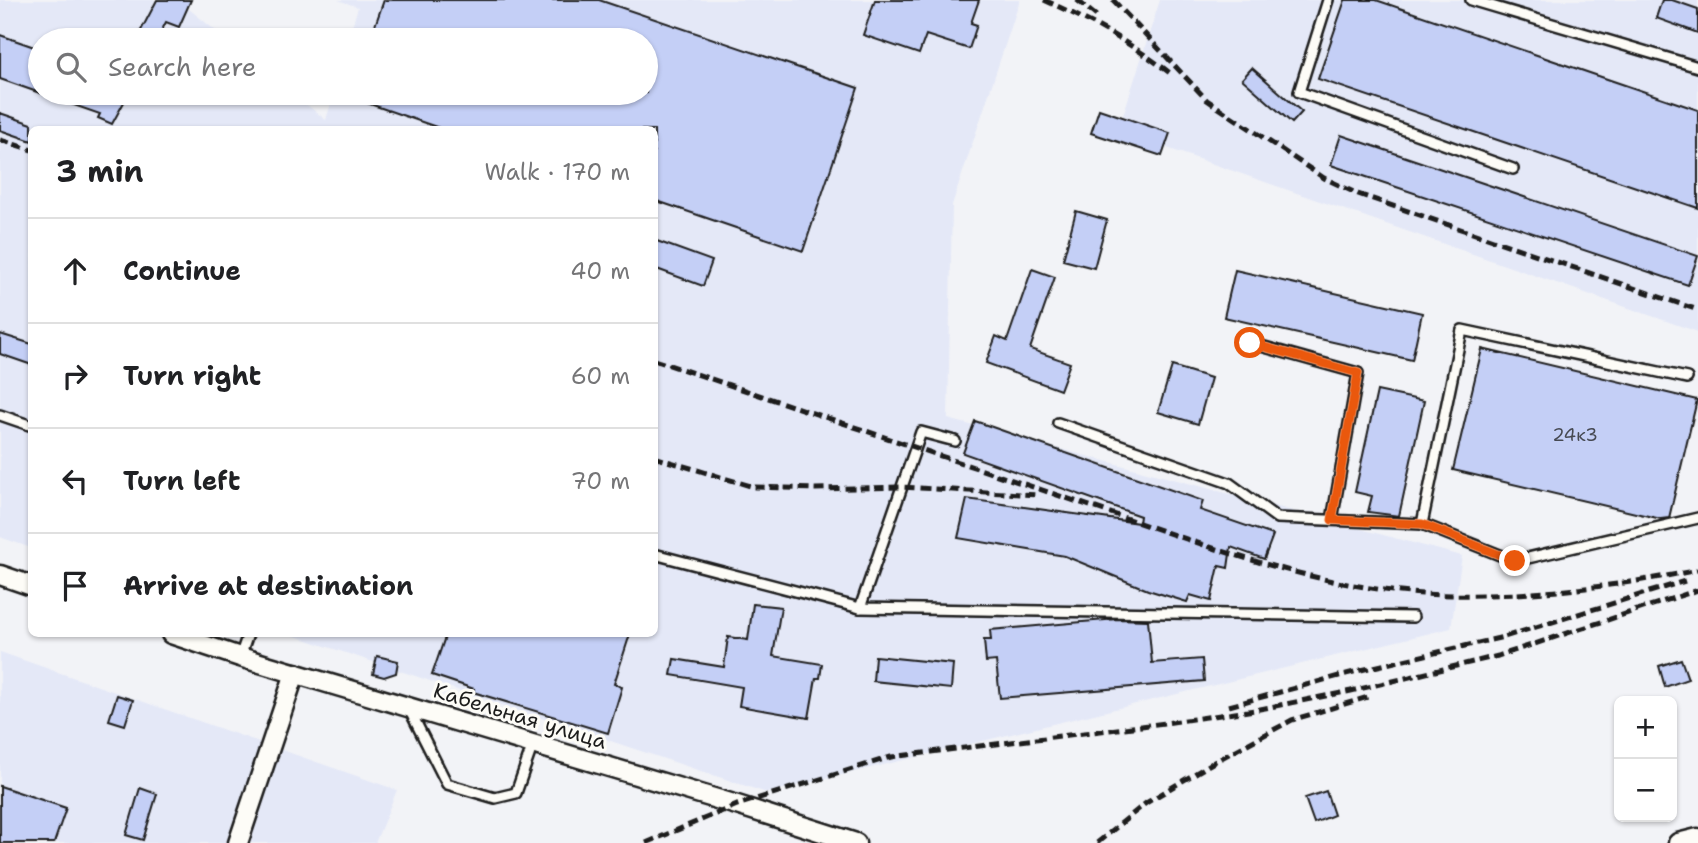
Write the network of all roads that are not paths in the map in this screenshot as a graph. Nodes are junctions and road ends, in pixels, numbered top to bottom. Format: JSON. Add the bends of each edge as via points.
{"nodes":[{"id":1,"x":1328,"y":0,"type":"edge"},
{"id":2,"x":1471,"y":0,"type":"edge"},
{"id":3,"x":1698,"y":67,"type":"edge"},
{"id":4,"x":1513,"y":169,"type":"dead end"},
{"id":5,"x":1250,"y":343,"type":"dead end"},
{"id":6,"x":1687,"y":378,"type":"dead end"},
{"id":7,"x":0,"y":415,"type":"edge"},
{"id":8,"x":1058,"y":423,"type":"dead end"},
{"id":9,"x":28,"y":425,"type":"edge"},
{"id":10,"x":955,"y":441,"type":"dead end"},
{"id":11,"x":1698,"y":517,"type":"edge"},
{"id":12,"x":1332,"y":520,"type":"junction"},
{"id":13,"x":1422,"y":524,"type":"junction"},
{"id":14,"x":658,"y":555,"type":"edge"},
{"id":15,"x":0,"y":575,"type":"edge"},
{"id":16,"x":28,"y":585,"type":"edge"},
{"id":17,"x":860,"y":608,"type":"junction"},
{"id":18,"x":1413,"y":617,"type":"dead end"},
{"id":19,"x":180,"y":637,"type":"edge"},
{"id":20,"x":247,"y":637,"type":"edge"},
{"id":21,"x":240,"y":657,"type":"junction"},
{"id":22,"x":295,"y":673,"type":"junction"},
{"id":23,"x":407,"y":706,"type":"junction"},
{"id":24,"x":533,"y":744,"type":"junction"},
{"id":25,"x":1698,"y":838,"type":"edge"},
{"id":26,"x":238,"y":843,"type":"edge"},
{"id":27,"x":856,"y":843,"type":"edge"},
{"id":28,"x":1678,"y":843,"type":"edge"}],
"edges":[{"from":1,"to":4,"type":"lane","via":[[1299,92]]},
{"from":2,"to":3,"type":"lane"},
{"from":5,"to":12,"type":"lane","via":[[1358,373]]},
{"from":6,"to":13,"type":"lane","via":[[1462,330]]},
{"from":7,"to":9,"type":"lane"},
{"from":8,"to":12,"type":"lane","via":[[1229,483],[1278,518]]},
{"from":10,"to":17,"type":"lane","via":[[921,432]]},
{"from":11,"to":13,"type":"lane","via":[[1515,561]]},
{"from":12,"to":13,"type":"lane"},
{"from":14,"to":17,"type":"lane"},
{"from":15,"to":16,"type":"street"},
{"from":17,"to":18,"type":"lane"},
{"from":19,"to":21,"type":"street","name":"Кабельная улица"},
{"from":20,"to":21,"type":"lane"},
{"from":21,"to":22,"type":"street","name":"Кабельная улица"},
{"from":22,"to":23,"type":"street","name":"Кабельная улица"},
{"from":22,"to":26,"type":"street"},
{"from":23,"to":24,"type":"street","name":"Кабельная улица"},
{"from":23,"to":24,"type":"lane","via":[[447,784],[495,798],[516,793]]},
{"from":24,"to":27,"type":"street","name":"Кабельная улица"},
{"from":25,"to":28,"type":"street"}]}
